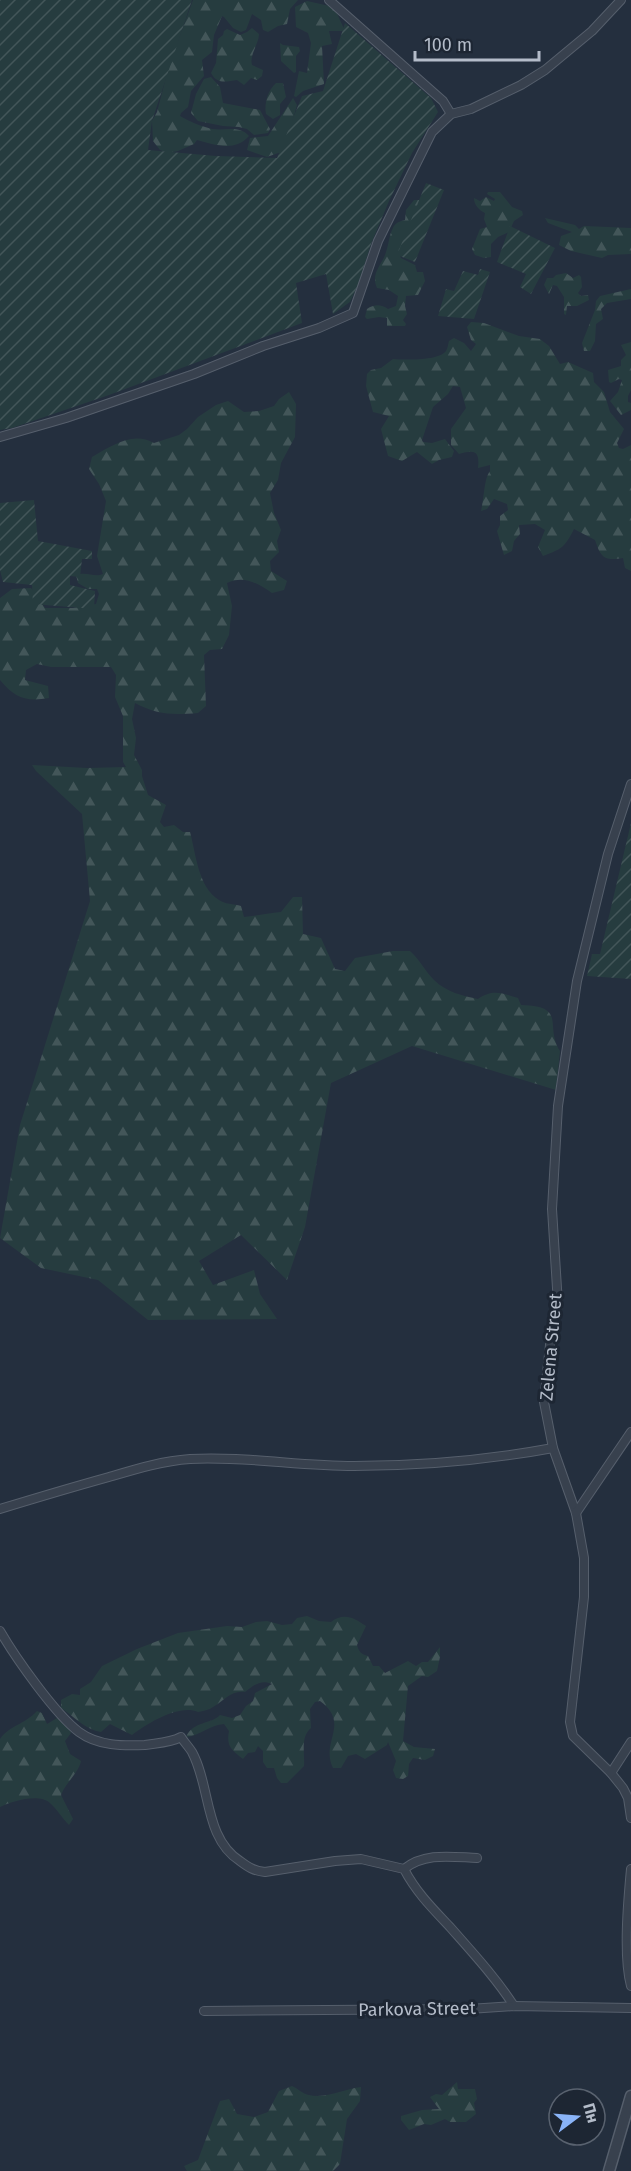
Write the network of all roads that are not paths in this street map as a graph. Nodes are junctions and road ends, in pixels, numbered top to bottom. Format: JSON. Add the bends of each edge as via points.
{"nodes":[{"id":1,"x":329,"y":0,"type":"edge"},
{"id":2,"x":621,"y":0,"type":"edge"},
{"id":3,"x":451,"y":114,"type":"junction"},
{"id":4,"x":0,"y":437,"type":"edge"},
{"id":5,"x":631,"y":784,"type":"edge"},
{"id":6,"x":631,"y":1432,"type":"edge"},
{"id":7,"x":554,"y":1448,"type":"junction"},
{"id":8,"x":0,"y":1509,"type":"edge"},
{"id":9,"x":576,"y":1513,"type":"junction"},
{"id":10,"x":0,"y":1631,"type":"edge"},
{"id":11,"x":631,"y":1742,"type":"edge"},
{"id":12,"x":611,"y":1773,"type":"junction"},
{"id":13,"x":631,"y":1818,"type":"edge"},
{"id":14,"x":477,"y":1858,"type":"dead end"},
{"id":15,"x":404,"y":1869,"type":"junction"},
{"id":16,"x":631,"y":1869,"type":"edge"},
{"id":17,"x":631,"y":1986,"type":"edge"},
{"id":18,"x":514,"y":2006,"type":"junction"},
{"id":19,"x":631,"y":2008,"type":"edge"},
{"id":20,"x":204,"y":2011,"type":"dead end"},
{"id":21,"x":631,"y":2096,"type":"edge"},
{"id":22,"x":609,"y":2171,"type":"edge"}],
"edges":[{"from":1,"to":3,"type":"street","via":[[443,101]]},
{"from":2,"to":3,"type":"street","via":[[565,56],[545,70],[471,109]]},
{"from":3,"to":4,"type":"street","via":[[432,132],[422,150],[378,241],[353,313],[194,374]]},
{"from":5,"to":7,"type":"street","name":"Zelena Street","via":[[608,854],[577,981],[558,1106],[552,1209],[558,1304],[544,1402]]},
{"from":6,"to":9,"type":"street"},
{"from":7,"to":8,"type":"street","via":[[501,1458],[428,1464],[353,1466],[188,1459],[149,1466]]},
{"from":7,"to":9,"type":"street","name":"Zelena Street"},
{"from":9,"to":12,"type":"street","name":"Zelena Street","via":[[584,1558],[584,1597],[570,1722],[573,1737]]},
{"from":10,"to":15,"type":"street","via":[[50,1700],[80,1732],[108,1744],[129,1746],[181,1737],[192,1753],[222,1846],[255,1872],[361,1859]]},
{"from":11,"to":12,"type":"street"},
{"from":12,"to":13,"type":"street","name":"Zelena Street","via":[[628,1798]]},
{"from":14,"to":15,"type":"street","via":[[431,1857],[414,1861]]},
{"from":15,"to":18,"type":"street","via":[[428,1906]]},
{"from":16,"to":17,"type":"street"},
{"from":18,"to":19,"type":"street","name":"Parkova Street"},
{"from":18,"to":20,"type":"street","name":"Parkova Street"},
{"from":21,"to":22,"type":"street"}]}
